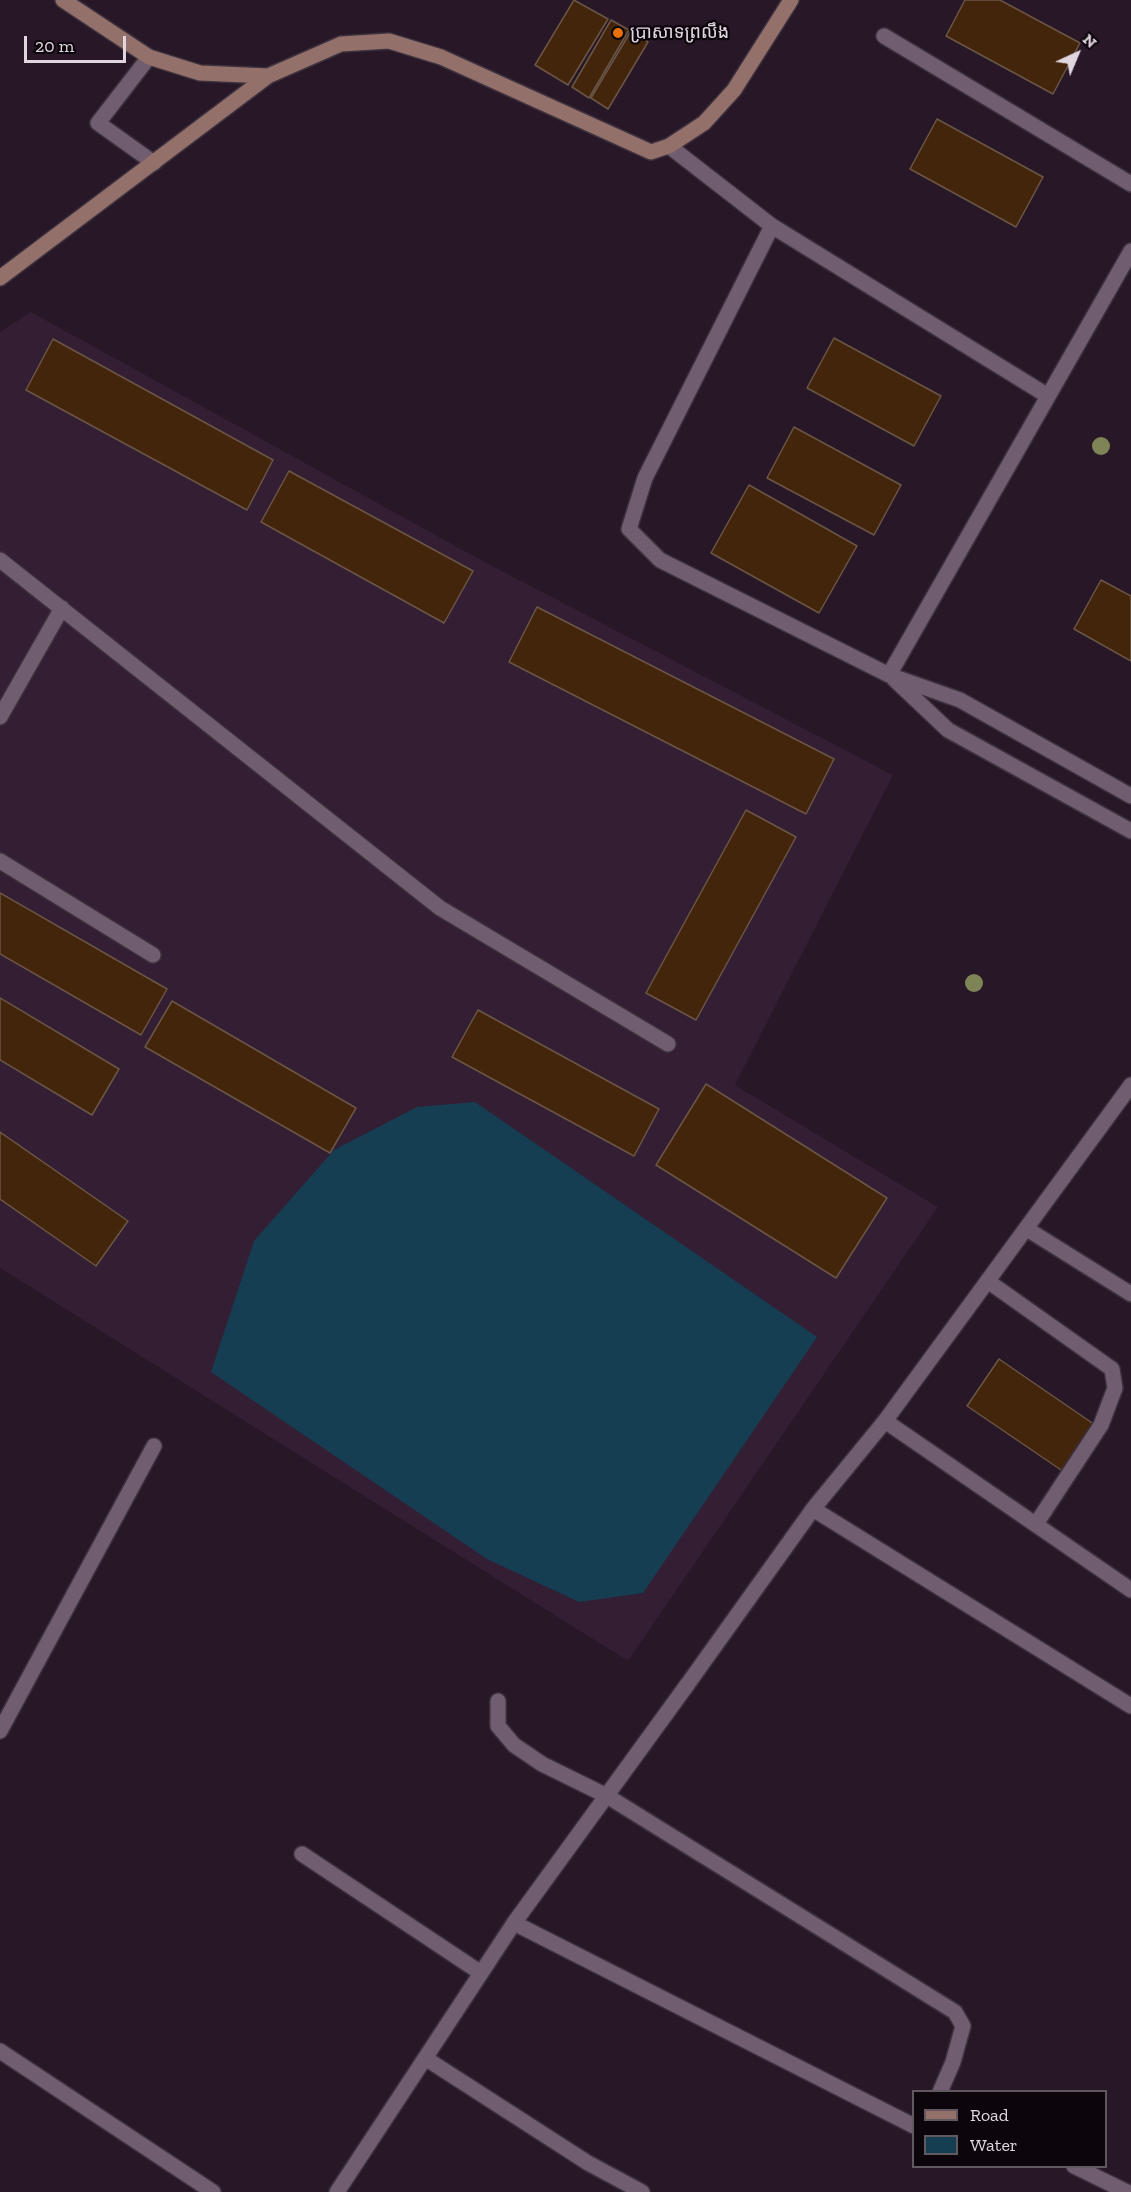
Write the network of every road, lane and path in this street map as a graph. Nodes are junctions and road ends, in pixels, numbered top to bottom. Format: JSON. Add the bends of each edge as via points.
{"nodes":[{"id":1,"x":63,"y":0,"type":"edge"},
{"id":2,"x":791,"y":0,"type":"edge"},
{"id":3,"x":884,"y":36,"type":"dead end"},
{"id":4,"x":149,"y":57,"type":"junction"},
{"id":5,"x":268,"y":76,"type":"junction"},
{"id":6,"x":669,"y":146,"type":"junction"},
{"id":7,"x":154,"y":163,"type":"junction"},
{"id":8,"x":1131,"y":184,"type":"edge"},
{"id":9,"x":772,"y":226,"type":"junction"},
{"id":10,"x":1131,"y":250,"type":"edge"},
{"id":11,"x":0,"y":278,"type":"edge"},
{"id":12,"x":1047,"y":396,"type":"junction"},
{"id":13,"x":0,"y":560,"type":"edge"},
{"id":14,"x":62,"y":608,"type":"junction"},
{"id":15,"x":889,"y":675,"type":"junction"},
{"id":16,"x":0,"y":717,"type":"edge"},
{"id":17,"x":1131,"y":796,"type":"edge"},
{"id":18,"x":1131,"y":831,"type":"edge"},
{"id":19,"x":0,"y":861,"type":"edge"},
{"id":20,"x":153,"y":955,"type":"dead end"},
{"id":21,"x":668,"y":1044,"type":"dead end"},
{"id":22,"x":1131,"y":1085,"type":"edge"},
{"id":23,"x":1027,"y":1229,"type":"junction"},
{"id":24,"x":988,"y":1282,"type":"junction"},
{"id":25,"x":1131,"y":1294,"type":"edge"},
{"id":26,"x":885,"y":1421,"type":"junction"},
{"id":27,"x":154,"y":1446,"type":"dead end"},
{"id":28,"x":813,"y":1509,"type":"junction"},
{"id":29,"x":1036,"y":1524,"type":"junction"},
{"id":30,"x":1131,"y":1590,"type":"edge"},
{"id":31,"x":498,"y":1701,"type":"dead end"},
{"id":32,"x":1131,"y":1706,"type":"edge"},
{"id":33,"x":0,"y":1731,"type":"edge"},
{"id":34,"x":608,"y":1796,"type":"junction"},
{"id":35,"x":303,"y":1854,"type":"dead end"},
{"id":36,"x":514,"y":1923,"type":"junction"},
{"id":37,"x":481,"y":1973,"type":"junction"},
{"id":38,"x":0,"y":2051,"type":"edge"},
{"id":39,"x":425,"y":2058,"type":"junction"},
{"id":40,"x":940,"y":2090,"type":"edge"},
{"id":41,"x":912,"y":2125,"type":"edge"},
{"id":42,"x":1078,"y":2168,"type":"edge"},
{"id":43,"x":213,"y":2192,"type":"edge"},
{"id":44,"x":337,"y":2192,"type":"edge"},
{"id":45,"x":642,"y":2192,"type":"edge"},
{"id":46,"x":1127,"y":2192,"type":"edge"}],
"edges":[{"from":1,"to":4,"type":"main road"},
{"from":2,"to":6,"type":"main road","via":[[734,90],[704,123]]},
{"from":3,"to":8,"type":"street"},
{"from":4,"to":5,"type":"main road","via":[[200,73]]},
{"from":4,"to":7,"type":"street","via":[[98,123]]},
{"from":5,"to":6,"type":"main road","via":[[341,44],[388,41],[441,57],[651,152]]},
{"from":5,"to":7,"type":"main road"},
{"from":6,"to":9,"type":"street"},
{"from":7,"to":11,"type":"main road"},
{"from":9,"to":12,"type":"street"},
{"from":9,"to":15,"type":"street","via":[[645,477],[629,529],[660,560]]},
{"from":10,"to":12,"type":"street"},
{"from":12,"to":15,"type":"street"},
{"from":13,"to":14,"type":"street"},
{"from":14,"to":16,"type":"street"},
{"from":14,"to":21,"type":"street","via":[[440,908]]},
{"from":15,"to":17,"type":"street","via":[[960,700]]},
{"from":15,"to":18,"type":"street","via":[[948,730]]},
{"from":19,"to":20,"type":"street"},
{"from":22,"to":23,"type":"street"},
{"from":23,"to":24,"type":"street"},
{"from":23,"to":25,"type":"street"},
{"from":24,"to":26,"type":"street"},
{"from":24,"to":29,"type":"street","via":[[1112,1369],[1115,1388],[1101,1425]]},
{"from":26,"to":28,"type":"street"},
{"from":26,"to":29,"type":"street"},
{"from":27,"to":33,"type":"street"},
{"from":28,"to":32,"type":"street"},
{"from":28,"to":34,"type":"street"},
{"from":29,"to":30,"type":"street"},
{"from":31,"to":34,"type":"street","via":[[498,1726],[514,1746]]},
{"from":34,"to":36,"type":"street"},
{"from":34,"to":40,"type":"street","via":[[955,2012],[963,2026]]},
{"from":35,"to":37,"type":"street"},
{"from":36,"to":37,"type":"street"},
{"from":36,"to":41,"type":"street"},
{"from":37,"to":39,"type":"street"},
{"from":38,"to":43,"type":"street"},
{"from":39,"to":44,"type":"street"},
{"from":39,"to":45,"type":"street","via":[[588,2163]]},
{"from":42,"to":46,"type":"street"}]}
